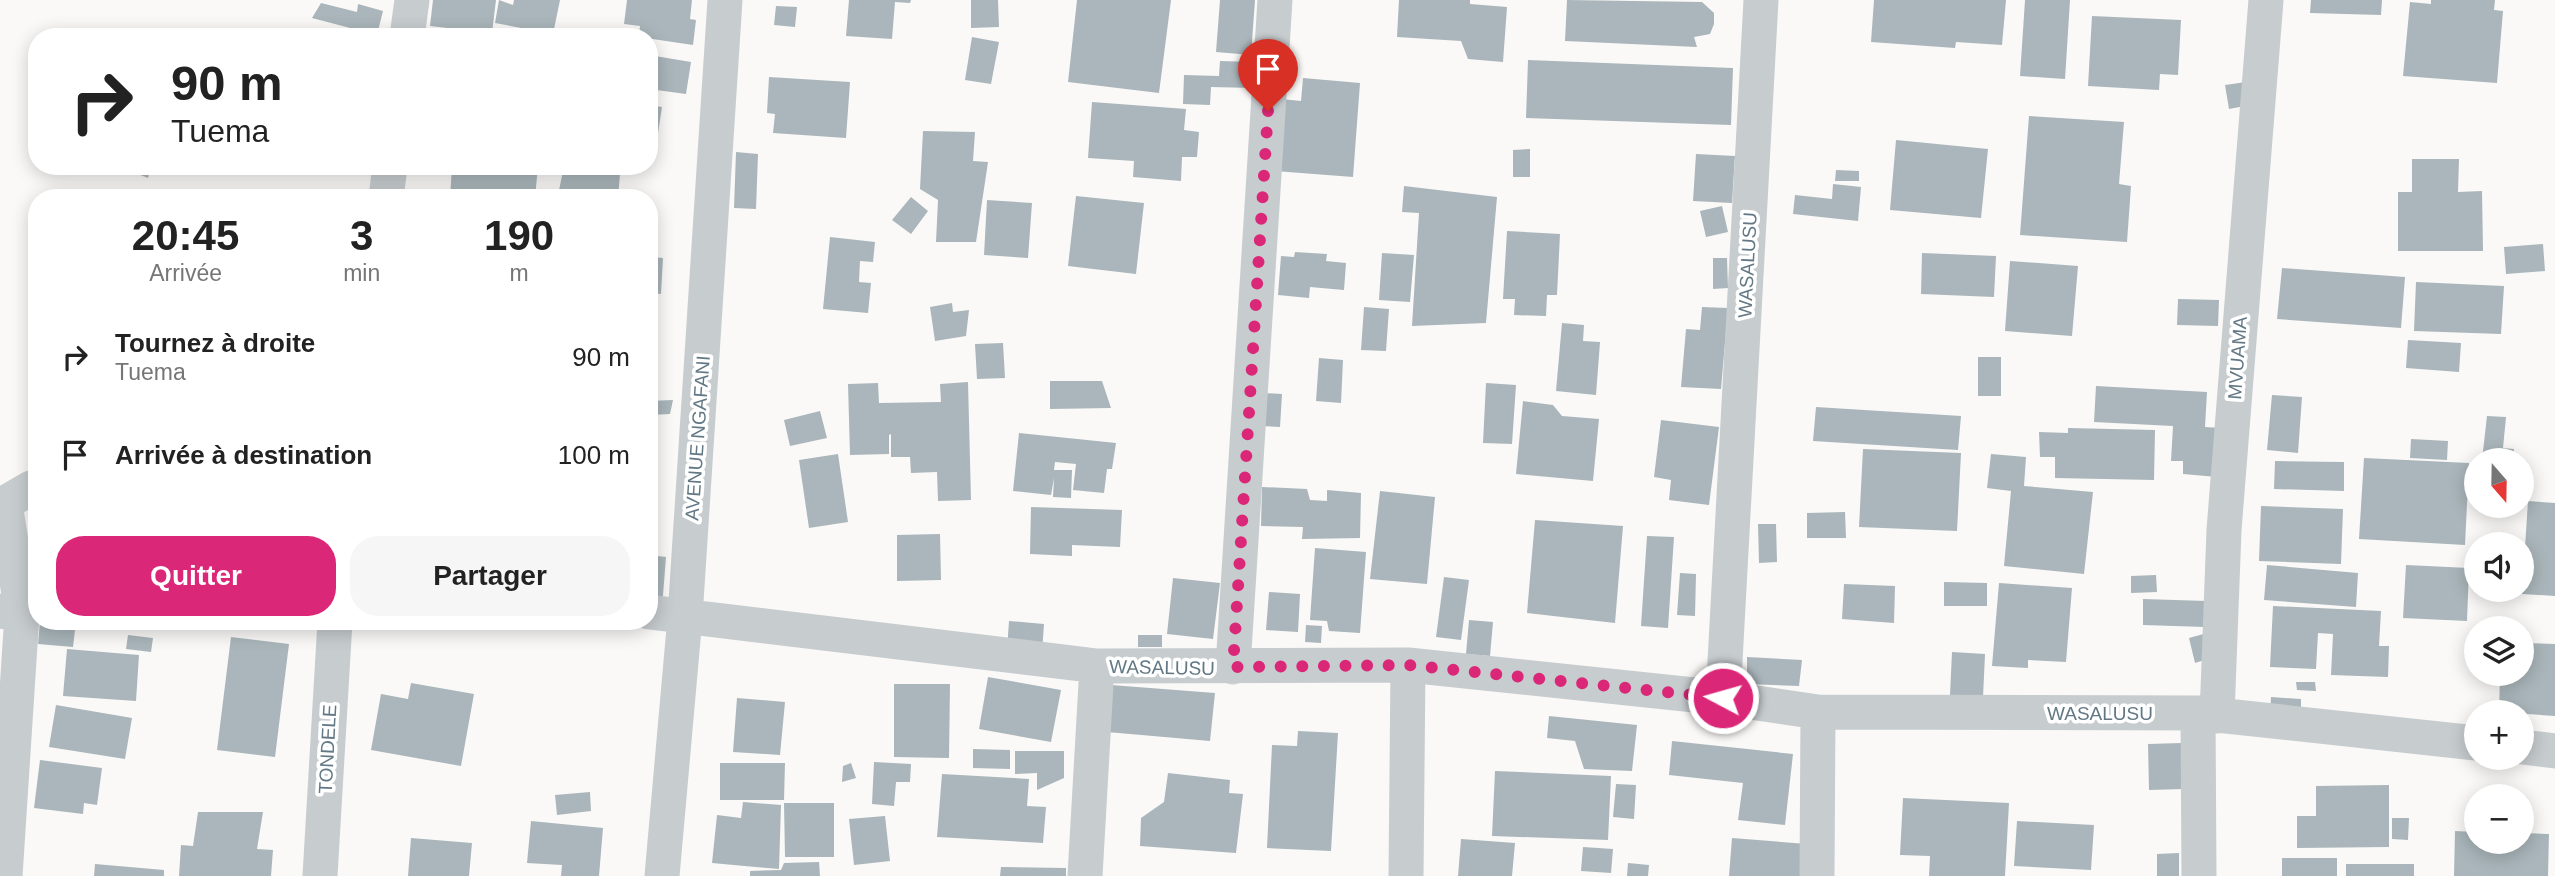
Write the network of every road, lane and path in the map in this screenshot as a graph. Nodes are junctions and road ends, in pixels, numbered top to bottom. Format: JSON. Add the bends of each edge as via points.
{"nodes":[{"id":1,"x":412,"y":0,"type":"edge"},
{"id":2,"x":725,"y":0,"type":"edge"},
{"id":3,"x":1275,"y":0,"type":"edge"},
{"id":4,"x":1761,"y":0,"type":"edge"},
{"id":5,"x":2266,"y":0,"type":"edge"},
{"id":6,"x":408,"y":28,"type":"edge"},
{"id":7,"x":28,"y":490,"type":"edge"},
{"id":8,"x":11,"y":613,"type":"edge"},
{"id":9,"x":658,"y":613,"type":"edge"},
{"id":10,"x":685,"y":617,"type":"junction"},
{"id":11,"x":334,"y":630,"type":"edge"},
{"id":12,"x":1408,"y":665,"type":"junction"},
{"id":13,"x":1097,"y":666,"type":"junction"},
{"id":14,"x":1233,"y":667,"type":"junction"},
{"id":15,"x":1723,"y":698,"type":"junction"},
{"id":16,"x":1818,"y":712,"type":"junction"},
{"id":17,"x":2207,"y":714,"type":"junction"},
{"id":18,"x":2464,"y":742,"type":"edge"},
{"id":19,"x":2534,"y":748,"type":"edge"},
{"id":20,"x":2555,"y":751,"type":"edge"},
{"id":21,"x":5,"y":876,"type":"edge"},
{"id":22,"x":320,"y":876,"type":"edge"},
{"id":23,"x":662,"y":876,"type":"edge"},
{"id":24,"x":1085,"y":876,"type":"edge"},
{"id":25,"x":1406,"y":876,"type":"edge"},
{"id":26,"x":1817,"y":876,"type":"edge"},
{"id":27,"x":2199,"y":876,"type":"edge"}],
"edges":[{"from":1,"to":6,"type":"street"},
{"from":2,"to":10,"type":"street","name":"AVENUE NGAFANI"},
{"from":3,"to":14,"type":"street"},
{"from":4,"to":15,"type":"street","name":"WASALUSU"},
{"from":5,"to":17,"type":"street","name":"MVUAMA"},
{"from":7,"to":8,"type":"street","via":[[5,503]]},
{"from":8,"to":21,"type":"street"},
{"from":9,"to":10,"type":"street","name":"WASALUSU"},
{"from":10,"to":13,"type":"street","name":"WASALUSU"},
{"from":10,"to":23,"type":"street","name":"AVENUE NGAFANI"},
{"from":11,"to":22,"type":"street","name":"TONDELE"},
{"from":12,"to":14,"type":"street","name":"WASALUSU"},
{"from":12,"to":15,"type":"street","name":"WASALUSU"},
{"from":12,"to":25,"type":"street"},
{"from":13,"to":14,"type":"street","name":"WASALUSU"},
{"from":13,"to":24,"type":"street"},
{"from":15,"to":16,"type":"street","name":"WASALUSU"},
{"from":16,"to":17,"type":"street","name":"WASALUSU"},
{"from":16,"to":26,"type":"street"},
{"from":17,"to":18,"type":"street","name":"WASALUSU"},
{"from":17,"to":27,"type":"street","name":"MVUAMA"},
{"from":19,"to":20,"type":"street"}]}
